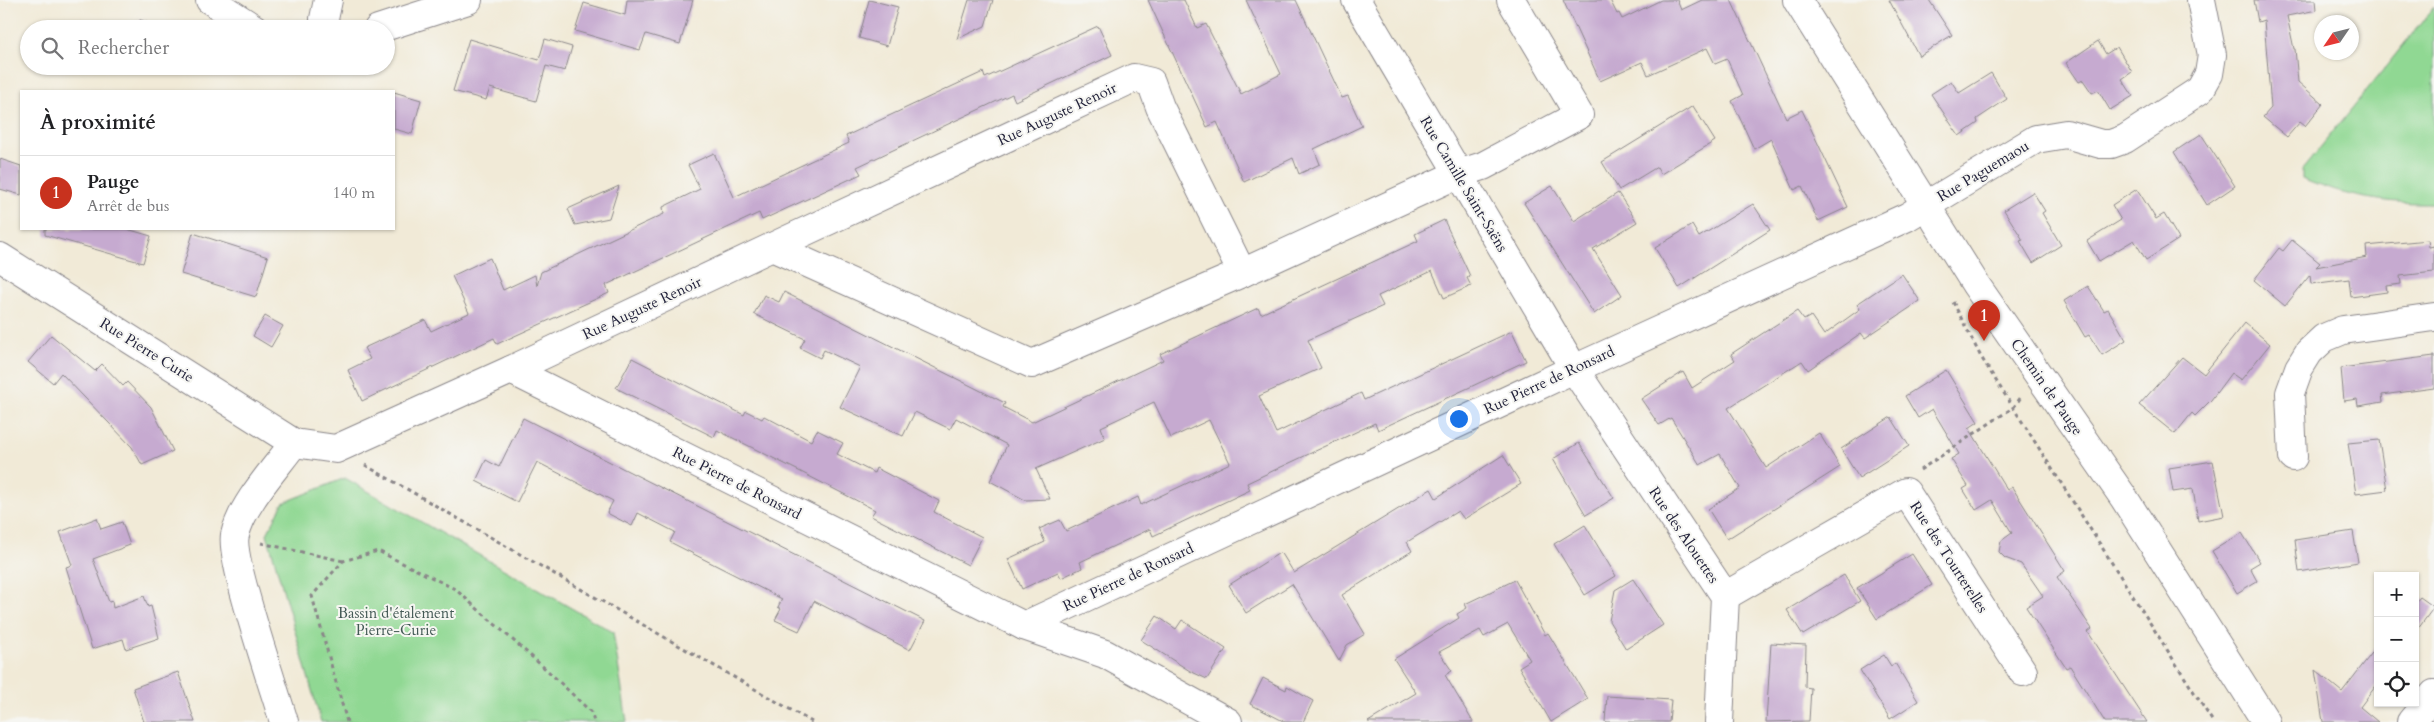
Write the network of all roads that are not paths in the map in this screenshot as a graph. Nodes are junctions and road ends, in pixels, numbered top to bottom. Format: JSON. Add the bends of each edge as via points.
{"nodes":[{"id":1,"x":210,"y":0,"type":"edge"},
{"id":2,"x":328,"y":0,"type":"edge"},
{"id":3,"x":468,"y":0,"type":"edge"},
{"id":4,"x":1356,"y":0,"type":"edge"},
{"id":5,"x":1511,"y":0,"type":"edge"},
{"id":6,"x":1797,"y":0,"type":"edge"},
{"id":7,"x":2201,"y":0,"type":"edge"},
{"id":8,"x":241,"y":20,"type":"edge"},
{"id":9,"x":324,"y":20,"type":"edge"},
{"id":10,"x":395,"y":24,"type":"edge"},
{"id":11,"x":1458,"y":174,"type":"junction"},
{"id":12,"x":1926,"y":206,"type":"junction"},
{"id":13,"x":772,"y":247,"type":"junction"},
{"id":14,"x":0,"y":257,"type":"edge"},
{"id":15,"x":1242,"y":273,"type":"junction"},
{"id":16,"x":2434,"y":317,"type":"edge"},
{"id":17,"x":1574,"y":368,"type":"junction"},
{"id":18,"x":511,"y":370,"type":"junction"},
{"id":19,"x":294,"y":443,"type":"junction"},
{"id":20,"x":2293,"y":457,"type":"dead end"},
{"id":21,"x":1725,"y":596,"type":"junction"},
{"id":22,"x":1024,"y":626,"type":"junction"},
{"id":23,"x":2024,"y":672,"type":"dead end"},
{"id":24,"x":2434,"y":694,"type":"edge"},
{"id":25,"x":284,"y":722,"type":"edge"},
{"id":26,"x":1228,"y":722,"type":"edge"},
{"id":27,"x":1719,"y":722,"type":"edge"},
{"id":28,"x":2266,"y":722,"type":"edge"},
{"id":29,"x":2411,"y":722,"type":"edge"}],
"edges":[{"from":1,"to":8,"type":"street"},
{"from":2,"to":9,"type":"street"},
{"from":3,"to":10,"type":"street"},
{"from":4,"to":11,"type":"street","name":"Rue Camille Saint-Saëns"},
{"from":5,"to":11,"type":"street","via":[[1579,115],[1482,166]]},
{"from":6,"to":12,"type":"street","name":"Chemin de Pauge"},
{"from":7,"to":12,"type":"street","name":"Rue Paguemaou","via":[[2212,64],[2205,83],[2192,98],[2118,142],[2101,144],[2066,134],[2036,139]]},
{"from":11,"to":15,"type":"street"},
{"from":11,"to":17,"type":"street","name":"Rue Camille Saint-Saëns"},
{"from":12,"to":17,"type":"street","name":"Rue Pierre de Ronsard"},
{"from":12,"to":28,"type":"street","name":"Chemin de Pauge","via":[[2013,340],[2109,476]]},
{"from":13,"to":15,"type":"street","via":[[1032,364]]},
{"from":13,"to":15,"type":"street","name":"Rue Auguste Renoir","via":[[1134,78],[1151,82],[1160,107]]},
{"from":13,"to":18,"type":"street","name":"Rue Auguste Renoir"},
{"from":14,"to":19,"type":"street","name":"Rue Pierre Curie"},
{"from":16,"to":20,"type":"street","via":[[2343,330],[2324,338],[2309,352],[2299,368],[2290,394]]},
{"from":17,"to":21,"type":"street","name":"Rue des Alouettes"},
{"from":17,"to":22,"type":"street","name":"Rue Pierre de Ronsard"},
{"from":18,"to":19,"type":"street","name":"Rue Pierre Curie","via":[[336,448]]},
{"from":18,"to":22,"type":"street","name":"Rue Pierre de Ronsard"},
{"from":19,"to":25,"type":"street","via":[[246,510],[234,537],[239,570]]},
{"from":21,"to":23,"type":"street","name":"Rue des Tourterelles","via":[[1906,492]]},
{"from":21,"to":27,"type":"street","name":"Rue des Alouettes"},
{"from":22,"to":26,"type":"street","via":[[1105,654]]},
{"from":24,"to":29,"type":"street"}]}
